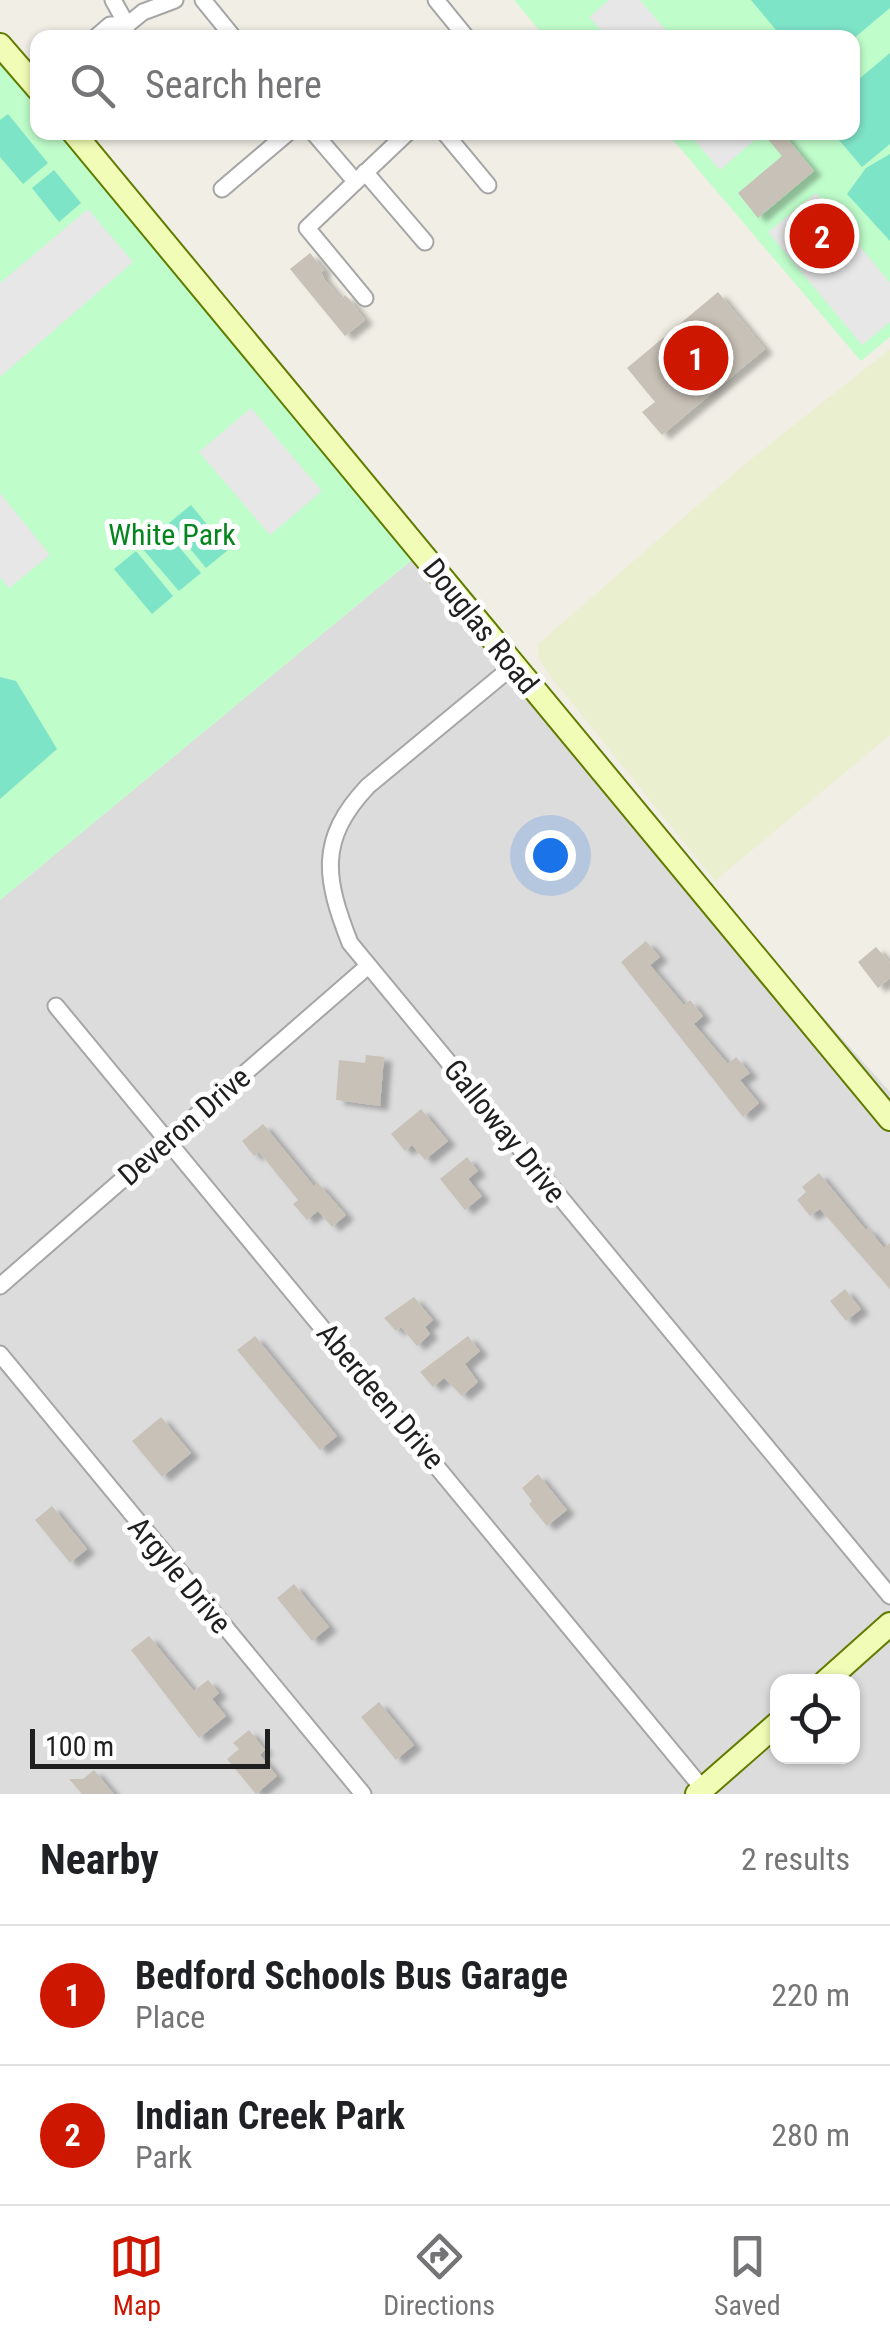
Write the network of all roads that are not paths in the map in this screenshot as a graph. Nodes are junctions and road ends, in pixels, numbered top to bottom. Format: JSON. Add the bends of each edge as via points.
{"nodes":[{"id":1,"x":113,"y":0,"type":"edge"},
{"id":2,"x":175,"y":0,"type":"edge"},
{"id":3,"x":203,"y":0,"type":"edge"},
{"id":4,"x":436,"y":0,"type":"edge"},
{"id":5,"x":126,"y":30,"type":"edge"},
{"id":6,"x":127,"y":30,"type":"edge"},
{"id":7,"x":227,"y":30,"type":"edge"},
{"id":8,"x":460,"y":30,"type":"edge"},
{"id":9,"x":0,"y":44,"type":"edge"},
{"id":10,"x":30,"y":79,"type":"edge"},
{"id":11,"x":80,"y":140,"type":"edge"},
{"id":12,"x":280,"y":140,"type":"edge"},
{"id":13,"x":322,"y":140,"type":"edge"},
{"id":14,"x":399,"y":140,"type":"edge"},
{"id":15,"x":451,"y":140,"type":"edge"},
{"id":16,"x":360,"y":176,"type":"junction"},
{"id":17,"x":488,"y":185,"type":"dead end"},
{"id":18,"x":222,"y":189,"type":"dead end"},
{"id":19,"x":426,"y":242,"type":"dead end"},
{"id":20,"x":365,"y":298,"type":"dead end"},
{"id":21,"x":514,"y":666,"type":"junction"},
{"id":22,"x":368,"y":966,"type":"junction"},
{"id":23,"x":56,"y":1006,"type":"dead end"},
{"id":24,"x":890,"y":1119,"type":"edge"},
{"id":25,"x":168,"y":1140,"type":"junction"},
{"id":26,"x":0,"y":1286,"type":"edge"},
{"id":27,"x":0,"y":1354,"type":"edge"},
{"id":28,"x":890,"y":1596,"type":"edge"},
{"id":29,"x":890,"y":1624,"type":"edge"},
{"id":30,"x":834,"y":1674,"type":"edge"},
{"id":31,"x":770,"y":1730,"type":"edge"},
{"id":32,"x":700,"y":1791,"type":"edge"},
{"id":33,"x":363,"y":1794,"type":"edge"}],
"edges":[{"from":1,"to":5,"type":"street"},
{"from":2,"to":6,"type":"street","via":[[143,12]]},
{"from":3,"to":7,"type":"street"},
{"from":4,"to":8,"type":"street"},
{"from":9,"to":10,"type":"street"},
{"from":11,"to":21,"type":"street","name":"Douglas Road"},
{"from":12,"to":18,"type":"street"},
{"from":13,"to":16,"type":"street"},
{"from":14,"to":16,"type":"street"},
{"from":15,"to":17,"type":"street"},
{"from":16,"to":19,"type":"street"},
{"from":16,"to":20,"type":"street","via":[[308,228]]},
{"from":21,"to":22,"type":"street","name":"Galloway Drive","via":[[368,786],[338,826],[330,882],[350,943]]},
{"from":21,"to":24,"type":"street","name":"Douglas Road"},
{"from":22,"to":25,"type":"street","name":"Deveron Drive"},
{"from":22,"to":28,"type":"street","name":"Galloway Drive"},
{"from":23,"to":25,"type":"street","name":"Aberdeen Drive"},
{"from":25,"to":26,"type":"street","name":"Deveron Drive"},
{"from":25,"to":32,"type":"street","name":"Aberdeen Drive"},
{"from":27,"to":33,"type":"street","name":"Argyle Drive"},
{"from":29,"to":30,"type":"street"},
{"from":31,"to":32,"type":"street"}]}
